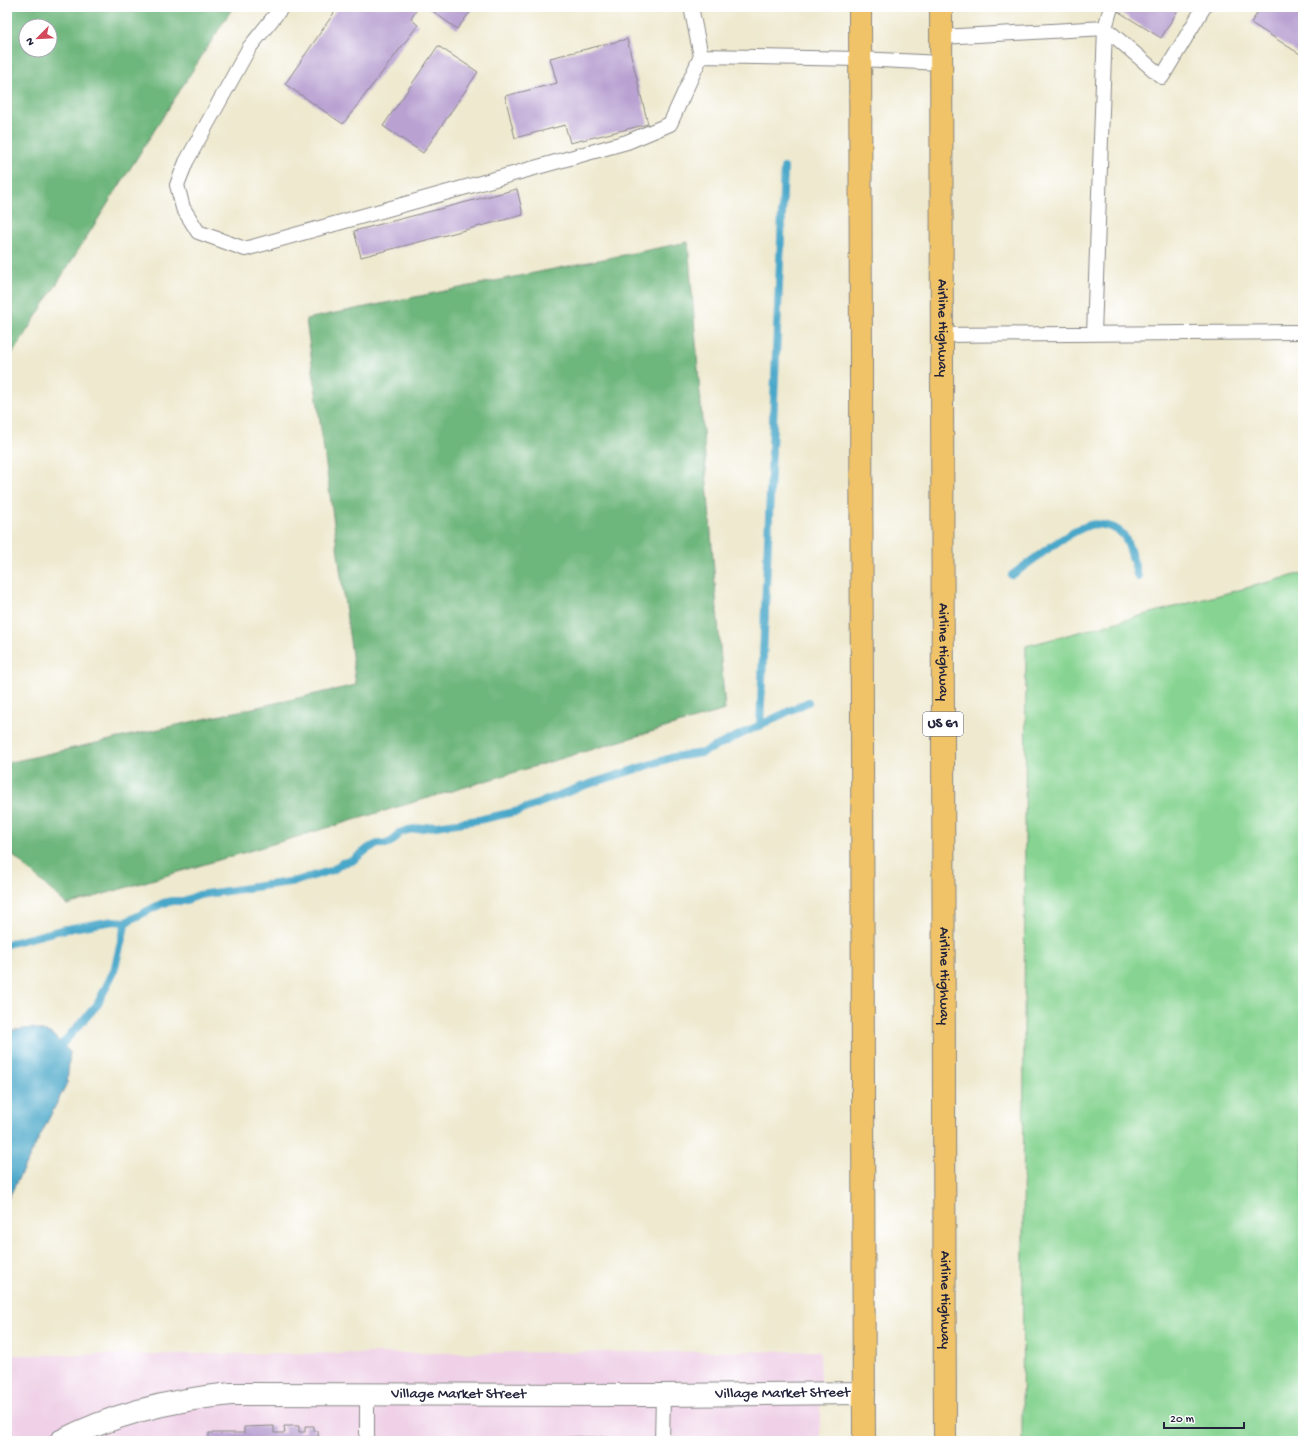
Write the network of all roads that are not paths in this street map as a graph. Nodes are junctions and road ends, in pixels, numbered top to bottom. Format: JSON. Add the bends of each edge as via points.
{"nodes":[{"id":1,"x":282,"y":7,"type":"edge"},
{"id":2,"x":690,"y":7,"type":"edge"},
{"id":3,"x":860,"y":7,"type":"edge"},
{"id":4,"x":941,"y":7,"type":"edge"},
{"id":5,"x":1111,"y":7,"type":"edge"},
{"id":6,"x":1204,"y":7,"type":"edge"},
{"id":7,"x":1105,"y":28,"type":"junction"},
{"id":8,"x":941,"y":37,"type":"junction"},
{"id":9,"x":701,"y":56,"type":"junction"},
{"id":10,"x":860,"y":59,"type":"junction"},
{"id":11,"x":941,"y":63,"type":"junction"},
{"id":12,"x":1303,"y":332,"type":"edge"},
{"id":13,"x":1094,"y":334,"type":"junction"},
{"id":14,"x":942,"y":335,"type":"junction"},
{"id":15,"x":864,"y":1393,"type":"junction"},
{"id":16,"x":367,"y":1394,"type":"junction"},
{"id":17,"x":663,"y":1395,"type":"junction"},
{"id":18,"x":61,"y":1441,"type":"edge"},
{"id":19,"x":367,"y":1441,"type":"edge"},
{"id":20,"x":662,"y":1441,"type":"edge"},
{"id":21,"x":864,"y":1441,"type":"edge"},
{"id":22,"x":945,"y":1441,"type":"edge"}],
"edges":[{"from":1,"to":9,"type":"lane","via":[[249,48],[186,162],[177,185],[183,208],[198,232],[245,249],[627,142],[663,127],[670,124]]},
{"from":2,"to":9,"type":"lane"},
{"from":3,"to":10,"type":"highway"},
{"from":4,"to":8,"type":"highway","name":"Airline Highway","number":"US 61"},
{"from":5,"to":7,"type":"lane"},
{"from":6,"to":7,"type":"lane","via":[[1162,77]]},
{"from":7,"to":8,"type":"lane"},
{"from":7,"to":13,"type":"lane"},
{"from":8,"to":11,"type":"highway","name":"Airline Highway","number":"US 61"},
{"from":9,"to":10,"type":"lane"},
{"from":10,"to":11,"type":"lane"},
{"from":10,"to":15,"type":"highway"},
{"from":11,"to":14,"type":"highway","name":"Airline Highway","number":"US 61"},
{"from":12,"to":13,"type":"lane"},
{"from":13,"to":14,"type":"lane"},
{"from":14,"to":22,"type":"highway","name":"Airline Highway","number":"US 61"},
{"from":15,"to":17,"type":"street","name":"Village Market Street"},
{"from":15,"to":21,"type":"highway"},
{"from":16,"to":17,"type":"street","name":"Village Market Street"},
{"from":16,"to":18,"type":"street","name":"Village Market Street","via":[[231,1394],[182,1400],[110,1419]]},
{"from":16,"to":19,"type":"lane"},
{"from":17,"to":20,"type":"lane"}]}
